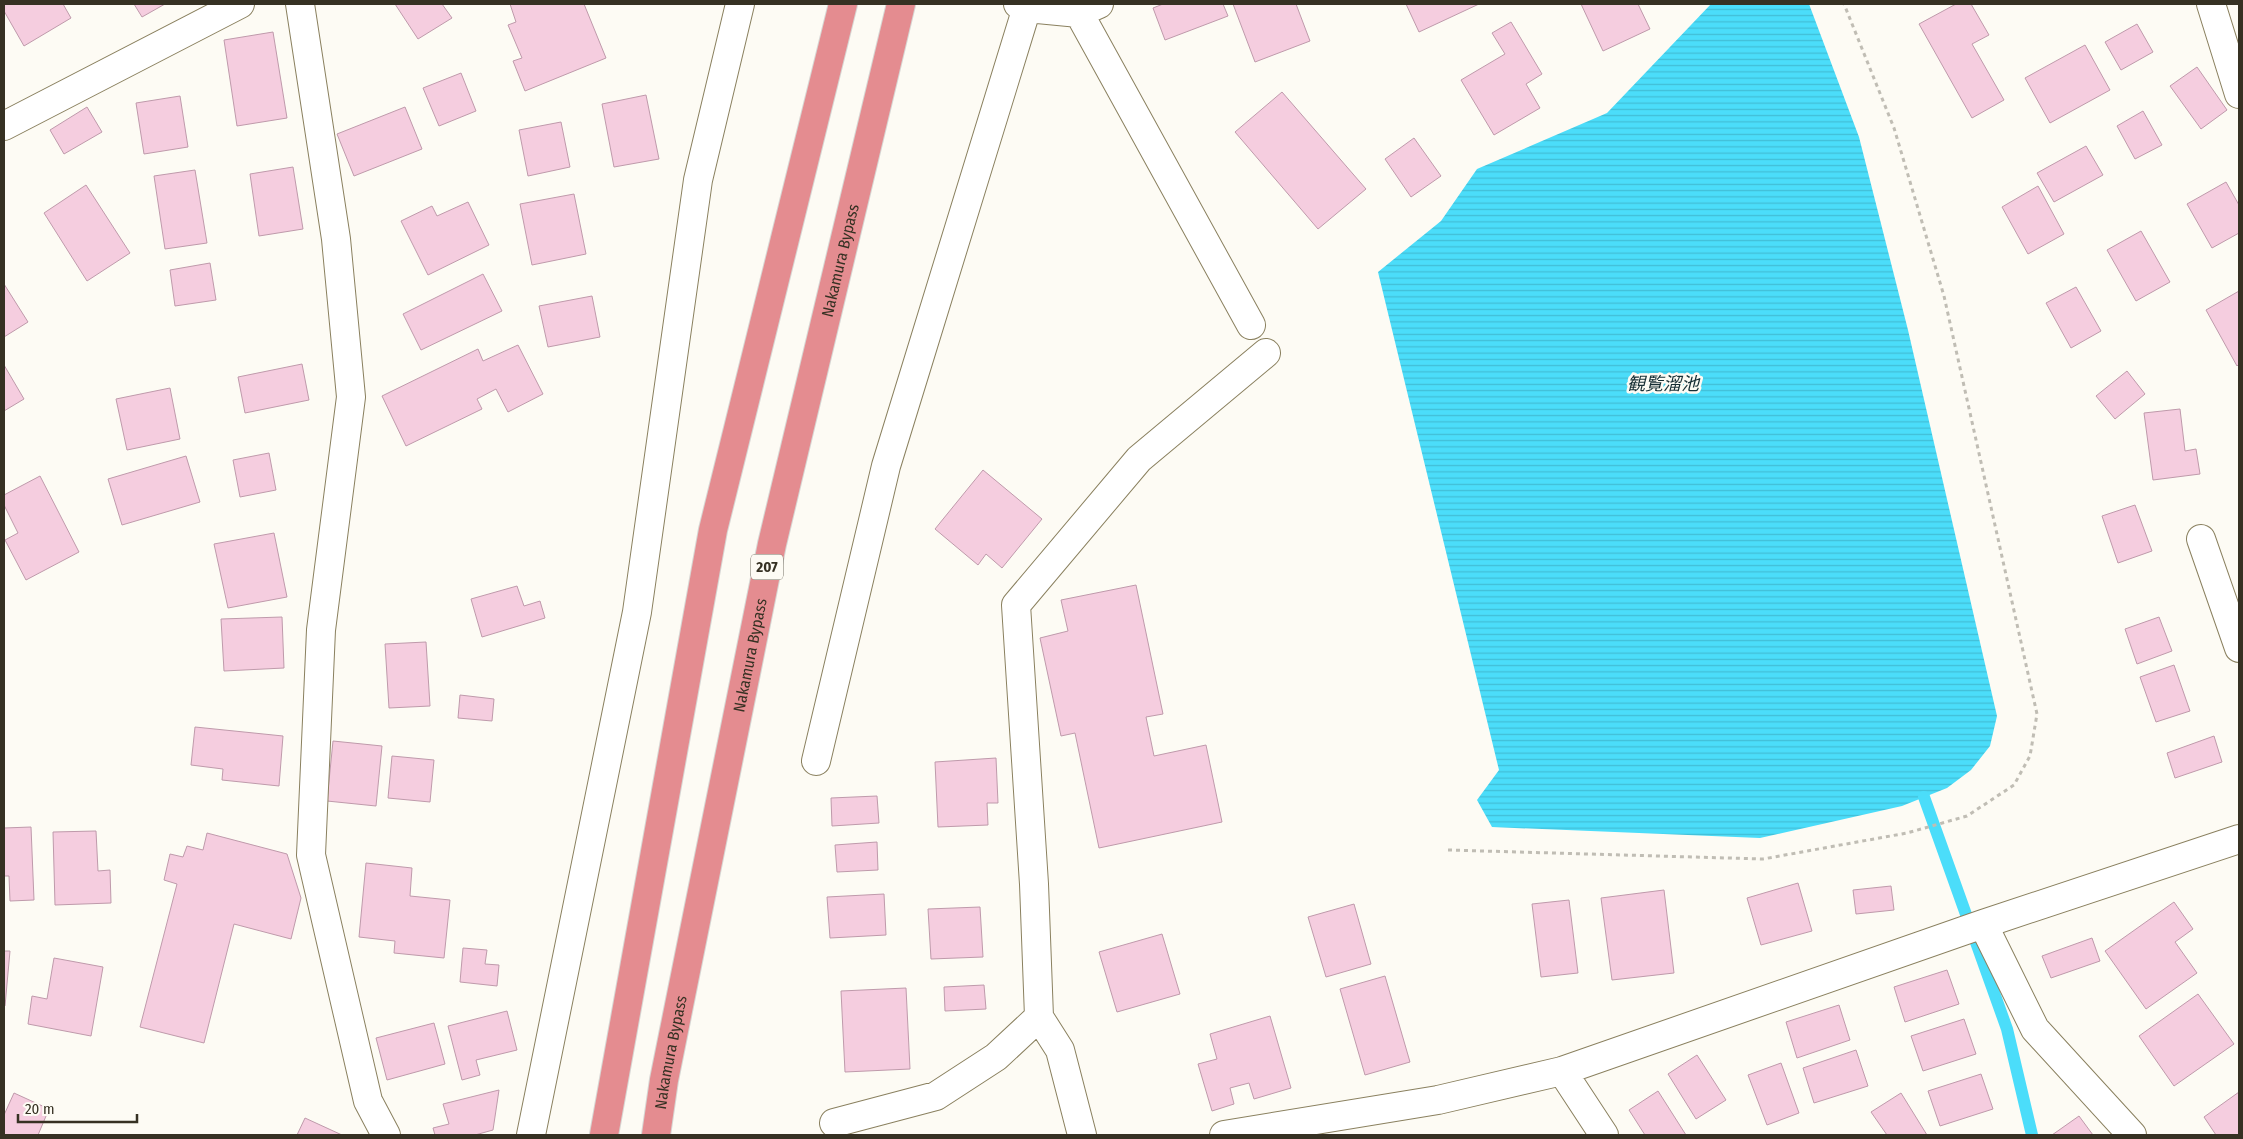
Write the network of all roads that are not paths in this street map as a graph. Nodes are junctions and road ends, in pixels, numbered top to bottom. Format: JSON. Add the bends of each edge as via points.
{"nodes":[{"id":1,"x":240,"y":4,"type":"edge"},
{"id":2,"x":300,"y":4,"type":"edge"},
{"id":3,"x":740,"y":4,"type":"edge"},
{"id":4,"x":843,"y":4,"type":"edge"},
{"id":5,"x":901,"y":4,"type":"edge"},
{"id":6,"x":2211,"y":4,"type":"edge"},
{"id":7,"x":1024,"y":5,"type":"edge"},
{"id":8,"x":1089,"y":8,"type":"edge"},
{"id":9,"x":2239,"y":94,"type":"edge"},
{"id":10,"x":4,"y":126,"type":"edge"},
{"id":11,"x":1251,"y":325,"type":"dead end"},
{"id":12,"x":1266,"y":353,"type":"dead end"},
{"id":13,"x":2201,"y":539,"type":"dead end"},
{"id":14,"x":2239,"y":648,"type":"edge"},
{"id":15,"x":816,"y":761,"type":"dead end"},
{"id":16,"x":2239,"y":839,"type":"edge"},
{"id":17,"x":1983,"y":924,"type":"junction"},
{"id":18,"x":1039,"y":1017,"type":"junction"},
{"id":19,"x":1562,"y":1071,"type":"junction"},
{"id":20,"x":834,"y":1123,"type":"dead end"},
{"id":21,"x":386,"y":1135,"type":"edge"},
{"id":22,"x":531,"y":1135,"type":"edge"},
{"id":23,"x":604,"y":1135,"type":"edge"},
{"id":24,"x":656,"y":1135,"type":"edge"},
{"id":25,"x":1082,"y":1135,"type":"edge"},
{"id":26,"x":1224,"y":1135,"type":"edge"},
{"id":27,"x":1604,"y":1135,"type":"edge"},
{"id":28,"x":2132,"y":1135,"type":"edge"}],
"edges":[{"from":1,"to":10,"type":"street"},
{"from":2,"to":21,"type":"street","via":[[336,239],[352,397],[321,630],[311,856],[368,1101]]},
{"from":3,"to":22,"type":"street","via":[[698,180],[638,612]]},
{"from":4,"to":23,"type":"highway","via":[[712,530]]},
{"from":5,"to":24,"type":"highway","name":"Nakamura Bypass","number":"207","via":[[772,544],[666,1070]]},
{"from":6,"to":9,"type":"street"},
{"from":7,"to":8,"type":"street"},
{"from":7,"to":15,"type":"street","via":[[886,466]]},
{"from":8,"to":11,"type":"street"},
{"from":12,"to":18,"type":"street","via":[[1139,459],[1016,605]]},
{"from":13,"to":14,"type":"street"},
{"from":16,"to":17,"type":"street"},
{"from":17,"to":19,"type":"street"},
{"from":17,"to":28,"type":"street","via":[[2035,1029]]},
{"from":18,"to":20,"type":"street","via":[[996,1057],[936,1096]]},
{"from":18,"to":25,"type":"street","via":[[1060,1050]]},
{"from":19,"to":26,"type":"street","via":[[1438,1100]]},
{"from":19,"to":27,"type":"street"}]}
